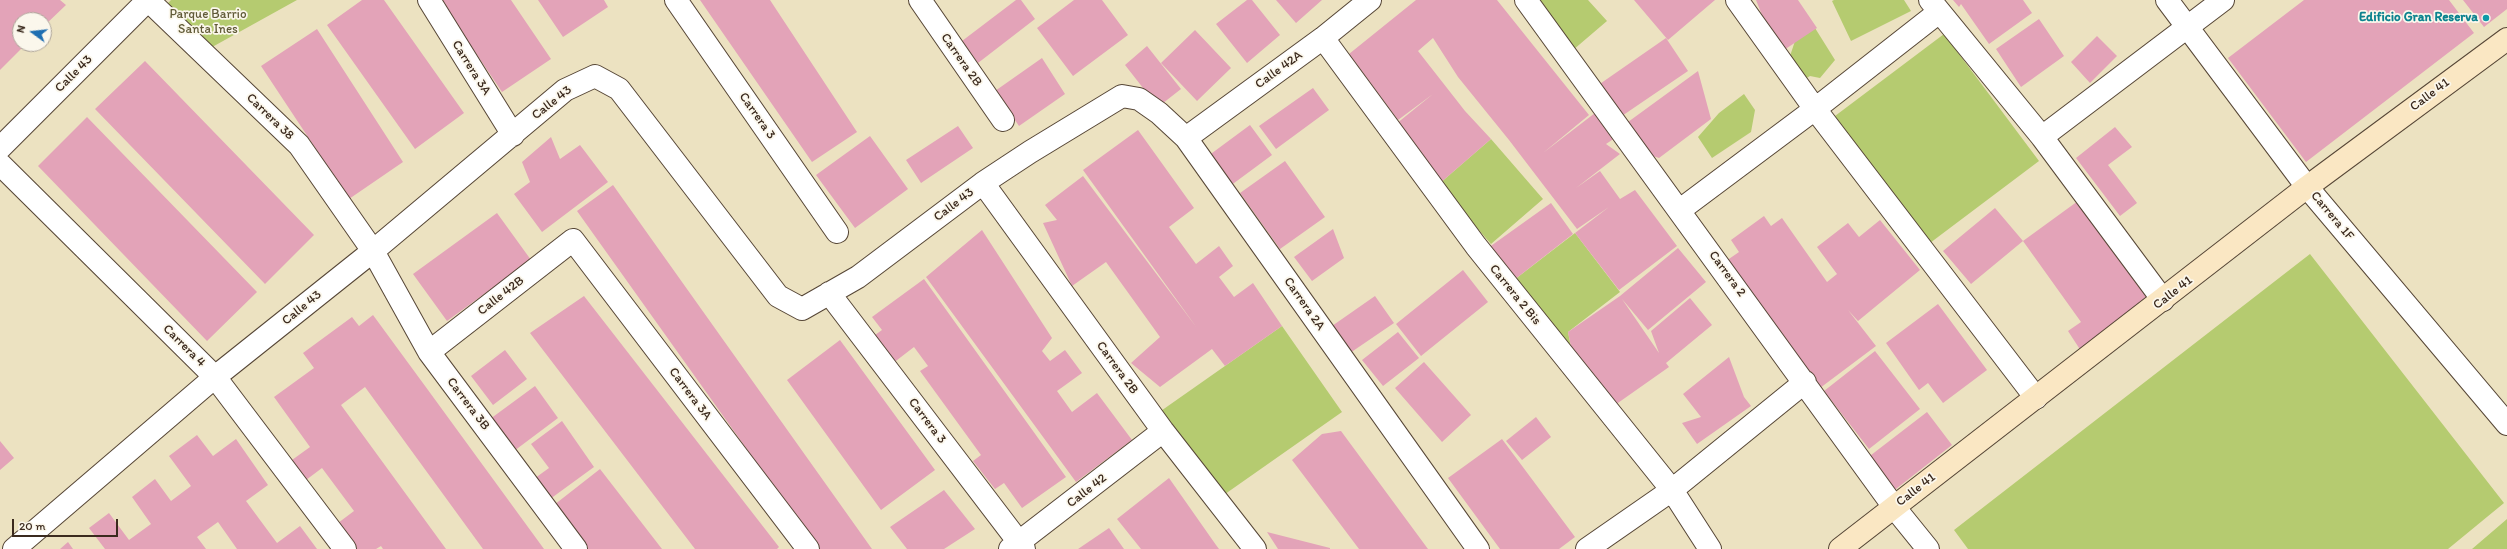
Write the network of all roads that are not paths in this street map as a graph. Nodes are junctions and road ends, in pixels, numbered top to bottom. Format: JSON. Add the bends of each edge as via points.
{"nodes":[{"id":1,"x":148,"y":0,"type":"edge"},
{"id":2,"x":429,"y":0,"type":"edge"},
{"id":3,"x":676,"y":0,"type":"edge"},
{"id":4,"x":920,"y":0,"type":"edge"},
{"id":5,"x":1370,"y":0,"type":"edge"},
{"id":6,"x":1526,"y":0,"type":"edge"},
{"id":7,"x":1737,"y":0,"type":"edge"},
{"id":8,"x":2167,"y":0,"type":"edge"},
{"id":9,"x":2223,"y":0,"type":"edge"},
{"id":10,"x":1934,"y":6,"type":"edge"},
{"id":11,"x":2187,"y":28,"type":"junction"},
{"id":12,"x":1323,"y":38,"type":"junction"},
{"id":13,"x":2507,"y":39,"type":"edge"},
{"id":14,"x":1107,"y":104,"type":"joint"},
{"id":15,"x":1815,"y":109,"type":"junction"},
{"id":16,"x":1003,"y":120,"type":"dead end"},
{"id":17,"x":513,"y":136,"type":"junction"},
{"id":18,"x":2042,"y":137,"type":"junction"},
{"id":19,"x":1186,"y":138,"type":"junction"},
{"id":20,"x":0,"y":148,"type":"edge"},
{"id":21,"x":0,"y":164,"type":"edge"},
{"id":22,"x":983,"y":183,"type":"junction"},
{"id":23,"x":2307,"y":187,"type":"junction"},
{"id":24,"x":1680,"y":210,"type":"junction"},
{"id":25,"x":837,"y":232,"type":"dead end"},
{"id":26,"x":573,"y":240,"type":"joint"},
{"id":27,"x":373,"y":251,"type":"junction"},
{"id":28,"x":829,"y":293,"type":"junction"},
{"id":29,"x":2164,"y":300,"type":"junction"},
{"id":30,"x":429,"y":352,"type":"junction"},
{"id":31,"x":215,"y":377,"type":"junction"},
{"id":32,"x":1805,"y":382,"type":"junction"},
{"id":33,"x":2036,"y":398,"type":"junction"},
{"id":34,"x":2507,"y":424,"type":"edge"},
{"id":35,"x":1163,"y":431,"type":"junction"},
{"id":36,"x":1672,"y":490,"type":"junction"},
{"id":37,"x":1894,"y":507,"type":"junction"},
{"id":38,"x":1017,"y":547,"type":"edge"},
{"id":39,"x":14,"y":549,"type":"edge"},
{"id":40,"x":345,"y":549,"type":"edge"},
{"id":41,"x":576,"y":549,"type":"edge"},
{"id":42,"x":808,"y":549,"type":"edge"},
{"id":43,"x":1256,"y":549,"type":"edge"},
{"id":44,"x":1478,"y":549,"type":"edge"},
{"id":45,"x":1587,"y":549,"type":"edge"},
{"id":46,"x":1710,"y":549,"type":"edge"},
{"id":47,"x":1840,"y":549,"type":"edge"},
{"id":48,"x":1928,"y":549,"type":"edge"}],
"edges":[{"from":1,"to":20,"type":"street","name":"Calle 43"},
{"from":1,"to":27,"type":"street","name":"Carrera 38","via":[[299,145]]},
{"from":2,"to":17,"type":"street","name":"Carrera 3A"},
{"from":3,"to":25,"type":"street","name":"Carrera 3"},
{"from":4,"to":16,"type":"street","name":"Carrera 2B"},
{"from":5,"to":12,"type":"street","name":"Calle 42A"},
{"from":6,"to":24,"type":"street","name":"Carrera 2"},
{"from":7,"to":15,"type":"street"},
{"from":8,"to":11,"type":"street","name":"Carrera 1F"},
{"from":9,"to":11,"type":"street"},
{"from":10,"to":15,"type":"street"},
{"from":10,"to":18,"type":"street"},
{"from":11,"to":18,"type":"street"},
{"from":11,"to":23,"type":"street","name":"Carrera 1F"},
{"from":12,"to":19,"type":"street","name":"Calle 42A"},
{"from":12,"to":36,"type":"street","name":"Carrera 2 Bis","via":[[1476,246]]},
{"from":13,"to":23,"type":"street","name":"Calle 41"},
{"from":14,"to":19,"type":"street","name":"Carrera 2A","via":[[1122,96],[1139,99]]},
{"from":14,"to":22,"type":"street","name":"Calle 43"},
{"from":15,"to":24,"type":"street"},
{"from":15,"to":33,"type":"street"},
{"from":17,"to":27,"type":"street","name":"Calle 43"},
{"from":17,"to":28,"type":"street","name":"Calle 43","via":[[565,90],[595,76],[620,89],[778,296],[802,309]]},
{"from":18,"to":29,"type":"street"},
{"from":19,"to":44,"type":"street","name":"Carrera 2A"},
{"from":21,"to":31,"type":"street","name":"Carrera 4"},
{"from":22,"to":28,"type":"street","name":"Calle 43","via":[[858,277]]},
{"from":22,"to":35,"type":"street","name":"Carrera 2B"},
{"from":23,"to":29,"type":"street","name":"Calle 41"},
{"from":23,"to":34,"type":"street","name":"Carrera 1F"},
{"from":24,"to":32,"type":"street","name":"Carrera 2"},
{"from":26,"to":30,"type":"street","name":"Calle 42B"},
{"from":26,"to":42,"type":"street","name":"Carrera 3A"},
{"from":27,"to":30,"type":"street","name":"Carrera 3B"},
{"from":27,"to":31,"type":"street","name":"Calle 43"},
{"from":28,"to":38,"type":"street","name":"Carrera 3"},
{"from":29,"to":33,"type":"street","name":"Calle 41"},
{"from":30,"to":41,"type":"street","name":"Carrera 3B"},
{"from":31,"to":39,"type":"street","name":"Calle 43"},
{"from":31,"to":40,"type":"street","name":"Carrera 4"},
{"from":32,"to":36,"type":"street"},
{"from":32,"to":37,"type":"street","name":"Carrera 2"},
{"from":33,"to":37,"type":"street","name":"Calle 41"},
{"from":35,"to":38,"type":"street","name":"Calle 42"},
{"from":35,"to":43,"type":"street","name":"Carrera 2B"},
{"from":36,"to":45,"type":"street"},
{"from":36,"to":46,"type":"street","name":"Carrera 2 Bis"},
{"from":37,"to":47,"type":"street","name":"Calle 41"},
{"from":37,"to":48,"type":"street","name":"Carrera 2"}]}
